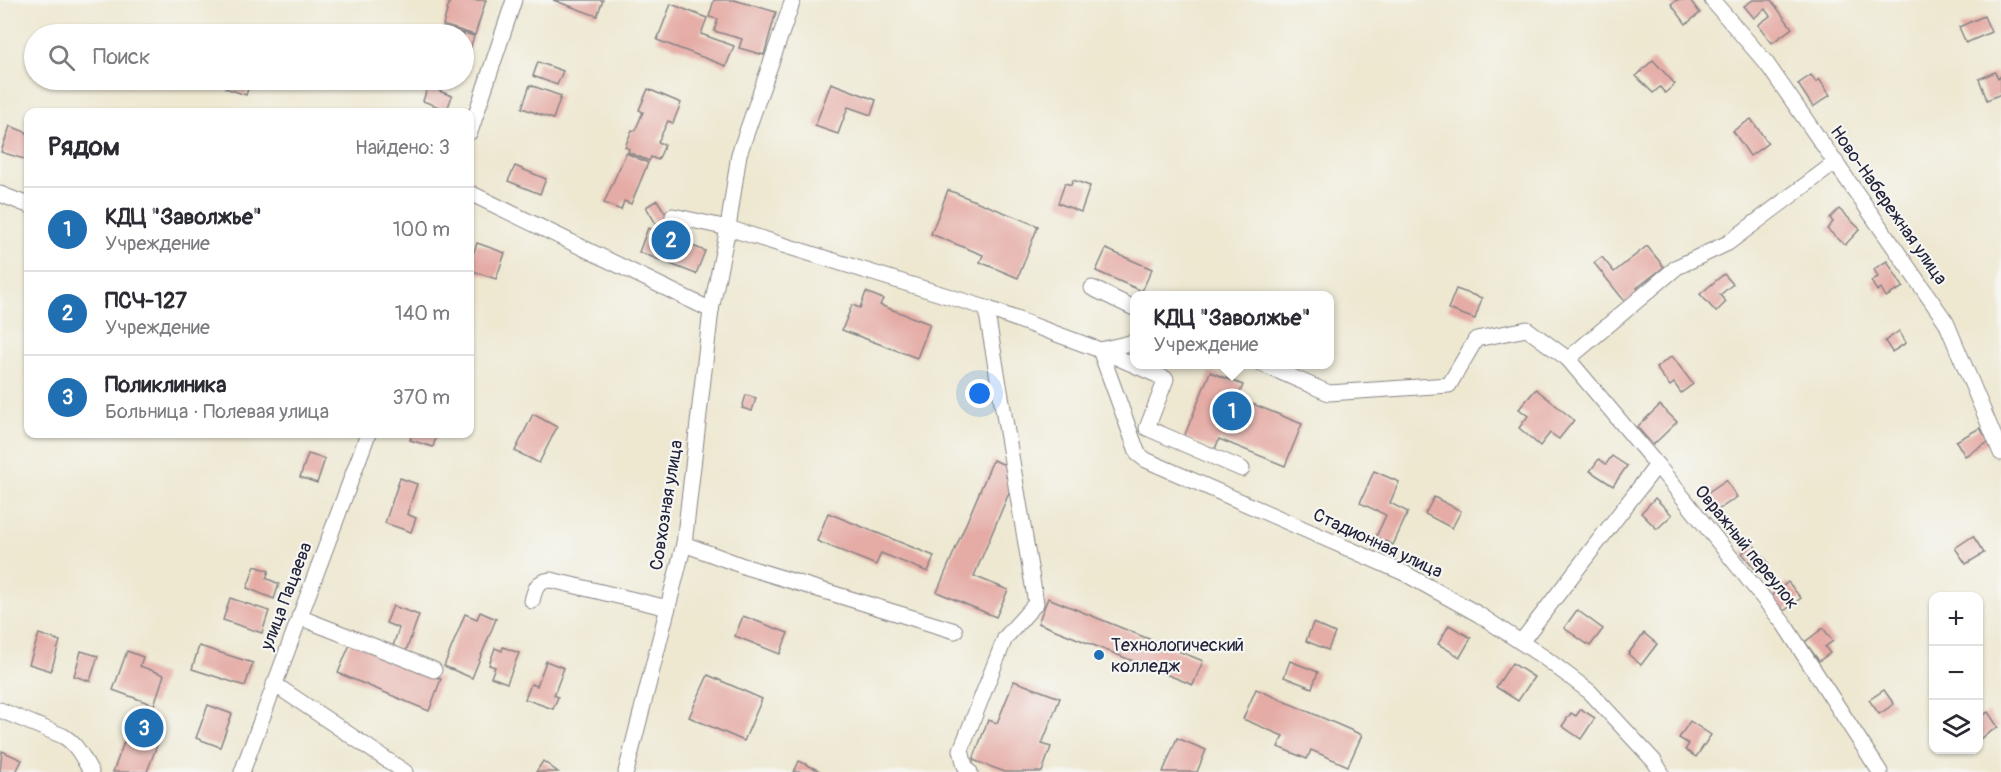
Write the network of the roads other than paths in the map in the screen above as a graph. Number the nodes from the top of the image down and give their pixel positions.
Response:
1 (514, 0) edge
2 (793, 0) edge
3 (1712, 0) edge
4 (474, 120) edge
5 (1836, 162) junction
6 (0, 195) edge
7 (474, 195) edge
8 (24, 204) edge
9 (674, 216) dead end
10 (728, 228) junction
11 (1092, 288) dead end
12 (1130, 306) edge
13 (986, 308) junction
14 (711, 310) junction
15 (1130, 343) edge
16 (1100, 351) junction
17 (1568, 358) junction
18 (1130, 364) edge
19 (1142, 369) edge
20 (1274, 369) edge
21 (366, 438) edge
22 (2001, 453) edge
23 (1657, 465) junction
24 (1242, 469) dead end
25 (684, 544) junction
26 (531, 601) dead end
27 (668, 608) junction
28 (299, 617) junction
29 (956, 631) dead end
30 (1521, 642) junction
31 (434, 670) dead end
32 (274, 684) junction
33 (0, 710) edge
34 (91, 772) edge
35 (242, 772) edge
36 (405, 772) edge
37 (626, 772) edge
38 (970, 772) edge
39 (1661, 772) edge
40 (1880, 772) edge

1 - 4 street
2 - 10 street, Совхозная улица
3 - 5 street, Ново-Набережная улица
5 - 17 street
5 - 22 street, Ново-Набережная улица
6 - 8 street
7 - 14 street
9 - 10 street
10 - 13 street
10 - 14 street, Совхозная улица
11 - 12 street
13 - 16 street
13 - 38 street
14 - 25 street, Совхозная улица
15 - 16 street
16 - 18 street
16 - 30 street, Стадионная улица
17 - 20 street, Овражный переулок
17 - 23 street, Овражный переулок
19 - 24 street
21 - 28 street, улица Пацаева
23 - 30 street
23 - 40 street, Овражный переулок
25 - 27 street, Совхозная улица
25 - 29 street
26 - 27 street
27 - 37 street, Совхозная улица
28 - 31 street
28 - 32 street, улица Пацаева
30 - 39 street, Стадионная улица
32 - 35 street, улица Пацаева
32 - 36 street
33 - 34 street

